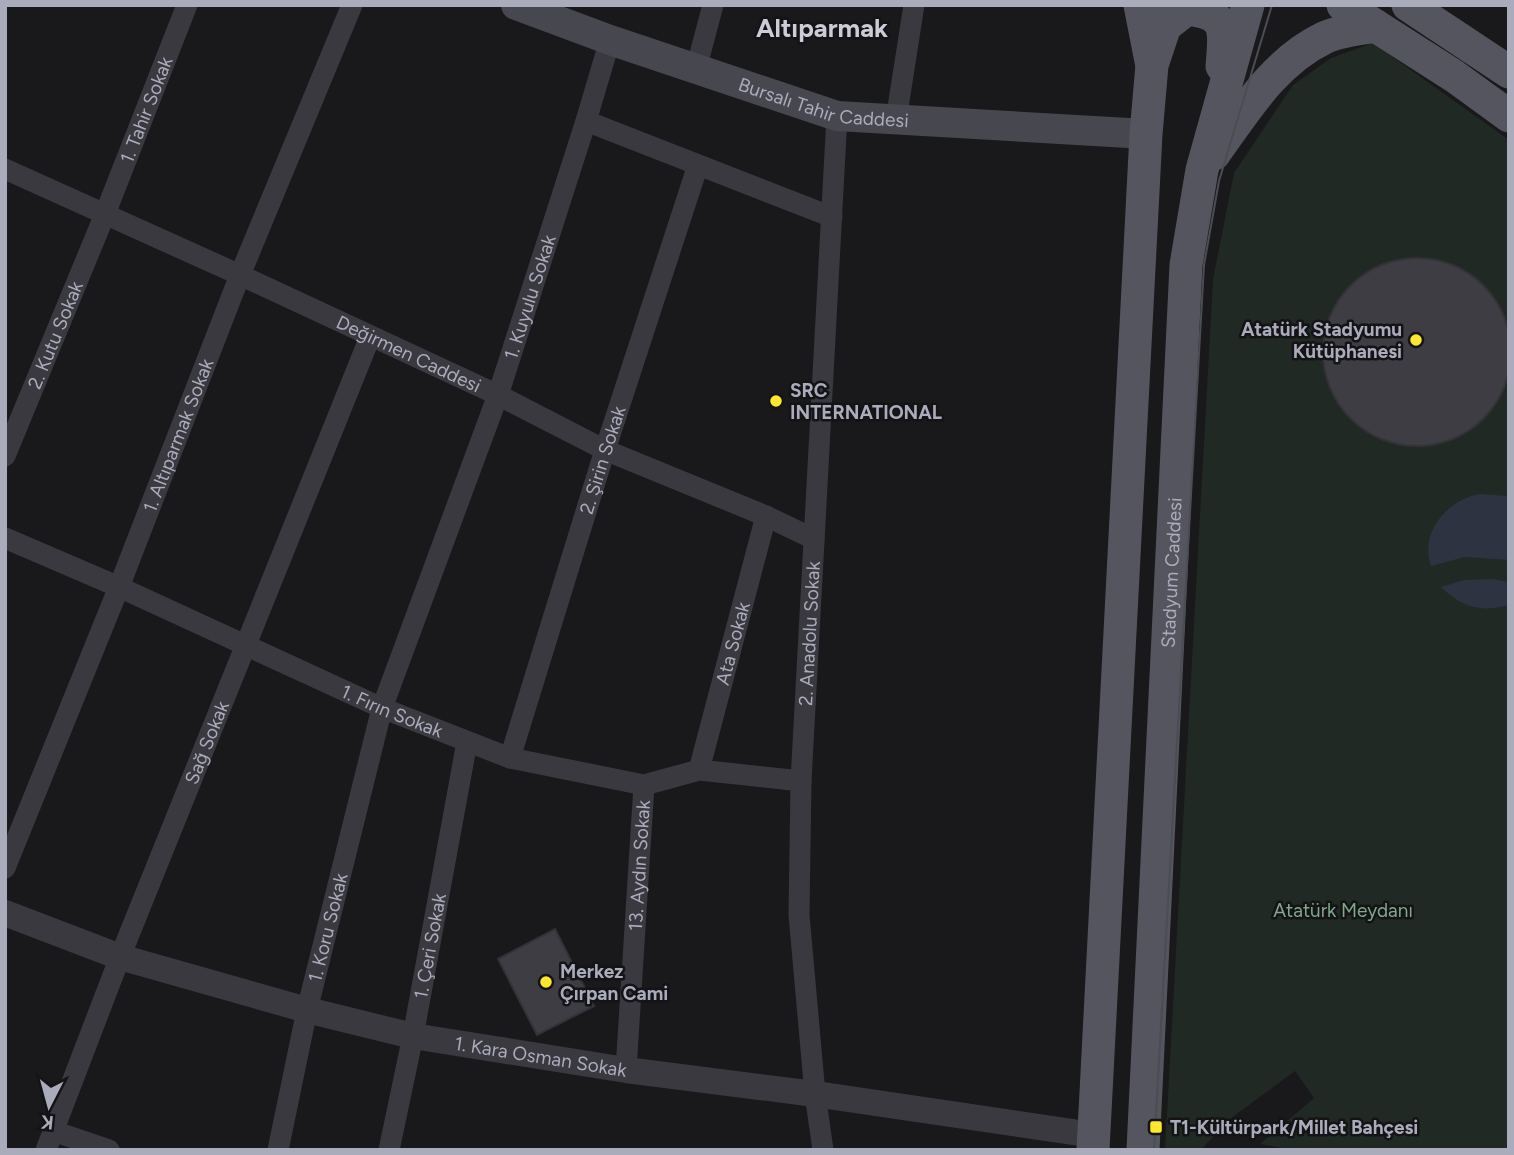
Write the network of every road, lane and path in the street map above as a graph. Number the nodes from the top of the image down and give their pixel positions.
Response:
1 (187, 5) edge
2 (352, 5) edge
3 (516, 5) edge
4 (713, 5) edge
5 (913, 5) edge
6 (1248, 5) edge
7 (1343, 5) edge
8 (1408, 5) edge
9 (1159, 12) edge
10 (1376, 26) junction
11 (610, 40) junction
12 (696, 69) junction
13 (1509, 72) edge
14 (1217, 114) junction
15 (837, 116) junction
16 (1509, 116) edge
17 (895, 120) junction
18 (586, 121) junction
19 (1146, 134) junction
20 (698, 165) junction
21 (5, 169) edge
22 (1202, 170) junction
23 (105, 214) junction
24 (832, 217) junction
25 (240, 275) junction
26 (370, 337) junction
27 (498, 396) junction
28 (605, 450) junction
29 (5, 456) edge
30 (766, 516) junction
31 (5, 538) edge
32 (814, 539) junction
33 (119, 587) junction
34 (245, 644) junction
35 (382, 708) junction
36 (467, 742) junction
37 (510, 758) junction
38 (699, 770) junction
39 (801, 781) junction
40 (644, 785) junction
41 (5, 868) edge
42 (5, 914) edge
43 (120, 957) junction
44 (307, 1010) junction
45 (413, 1036) junction
46 (626, 1070) junction
47 (815, 1094) junction
48 (49, 1141) edge
49 (1093, 1143) edge
50 (109, 1150) edge
51 (278, 1150) edge
52 (389, 1150) edge
53 (823, 1150) edge
54 (1143, 1150) edge

1 - 23 street, 1. Tahir Sokak
2 - 25 street, 1. Altıparmak Sokak
3 - 11 main road, Bursalı Tahir Caddesi
4 - 12 street
5 - 17 street
6 - 14 main road, Stadyum Caddesi
7 - 10 main road
8 - 13 main road
9 - 14 main road
9 - 19 main road
10 - 16 main road
10 - 22 main road
11 - 12 main road, Bursalı Tahir Caddesi
11 - 18 street, 1. Kuyulu Sokak
12 - 15 main road, Bursalı Tahir Caddesi
14 - 22 main road, Stadyum Caddesi
15 - 17 main road, Bursalı Tahir Caddesi
15 - 24 street, 2. Anadolu Sokak
17 - 19 main road, Bursalı Tahir Caddesi
18 - 20 street
18 - 27 street, 1. Kuyulu Sokak
19 - 49 main road
20 - 24 street
20 - 28 street, 2. Şirin Sokak
21 - 23 street, Değirmen Caddesi
22 - 54 main road, Stadyum Caddesi
23 - 25 street, Değirmen Caddesi
23 - 29 street, 2. Kutu Sokak
24 - 32 street, 2. Anadolu Sokak
25 - 26 street, Değirmen Caddesi
25 - 33 street, 1. Altıparmak Sokak
26 - 27 street, Değirmen Caddesi
26 - 34 street, Sağ Sokak
27 - 28 street, Değirmen Caddesi
27 - 35 street, 1. Kuyulu Sokak
28 - 30 street, Değirmen Caddesi
28 - 37 street, 2. Şirin Sokak
30 - 32 street, Değirmen Caddesi
30 - 38 street, Ata Sokak
31 - 33 street, 1. Fırın Sokak
32 - 39 street, 2. Anadolu Sokak
33 - 34 street, 1. Fırın Sokak
33 - 41 street, 1. Altıparmak Sokak
34 - 35 street, 1. Fırın Sokak
34 - 43 street, Sağ Sokak
35 - 36 street, 1. Fırın Sokak
35 - 44 street, 1. Koru Sokak
36 - 37 street, 1. Fırın Sokak
36 - 45 street, 1. Çeri Sokak
37 - 40 street, 1. Fırın Sokak
38 - 39 street, 1. Fırın Sokak
38 - 40 street, 1. Fırın Sokak
39 - 47 street, 2. Anadolu Sokak
40 - 46 street, 13. Aydın Sokak
42 - 43 street, 1. Kara Osman Sokak
43 - 44 street, 1. Kara Osman Sokak
43 - 48 street, Sağ Sokak
44 - 45 street, 1. Kara Osman Sokak
44 - 51 street, 1. Koru Sokak
45 - 46 street, 1. Kara Osman Sokak
45 - 52 street, 1. Çeri Sokak
46 - 47 street, 1. Kara Osman Sokak
47 - 49 street, 1. Kara Osman Sokak
47 - 53 street, 2. Anadolu Sokak
48 - 50 street

